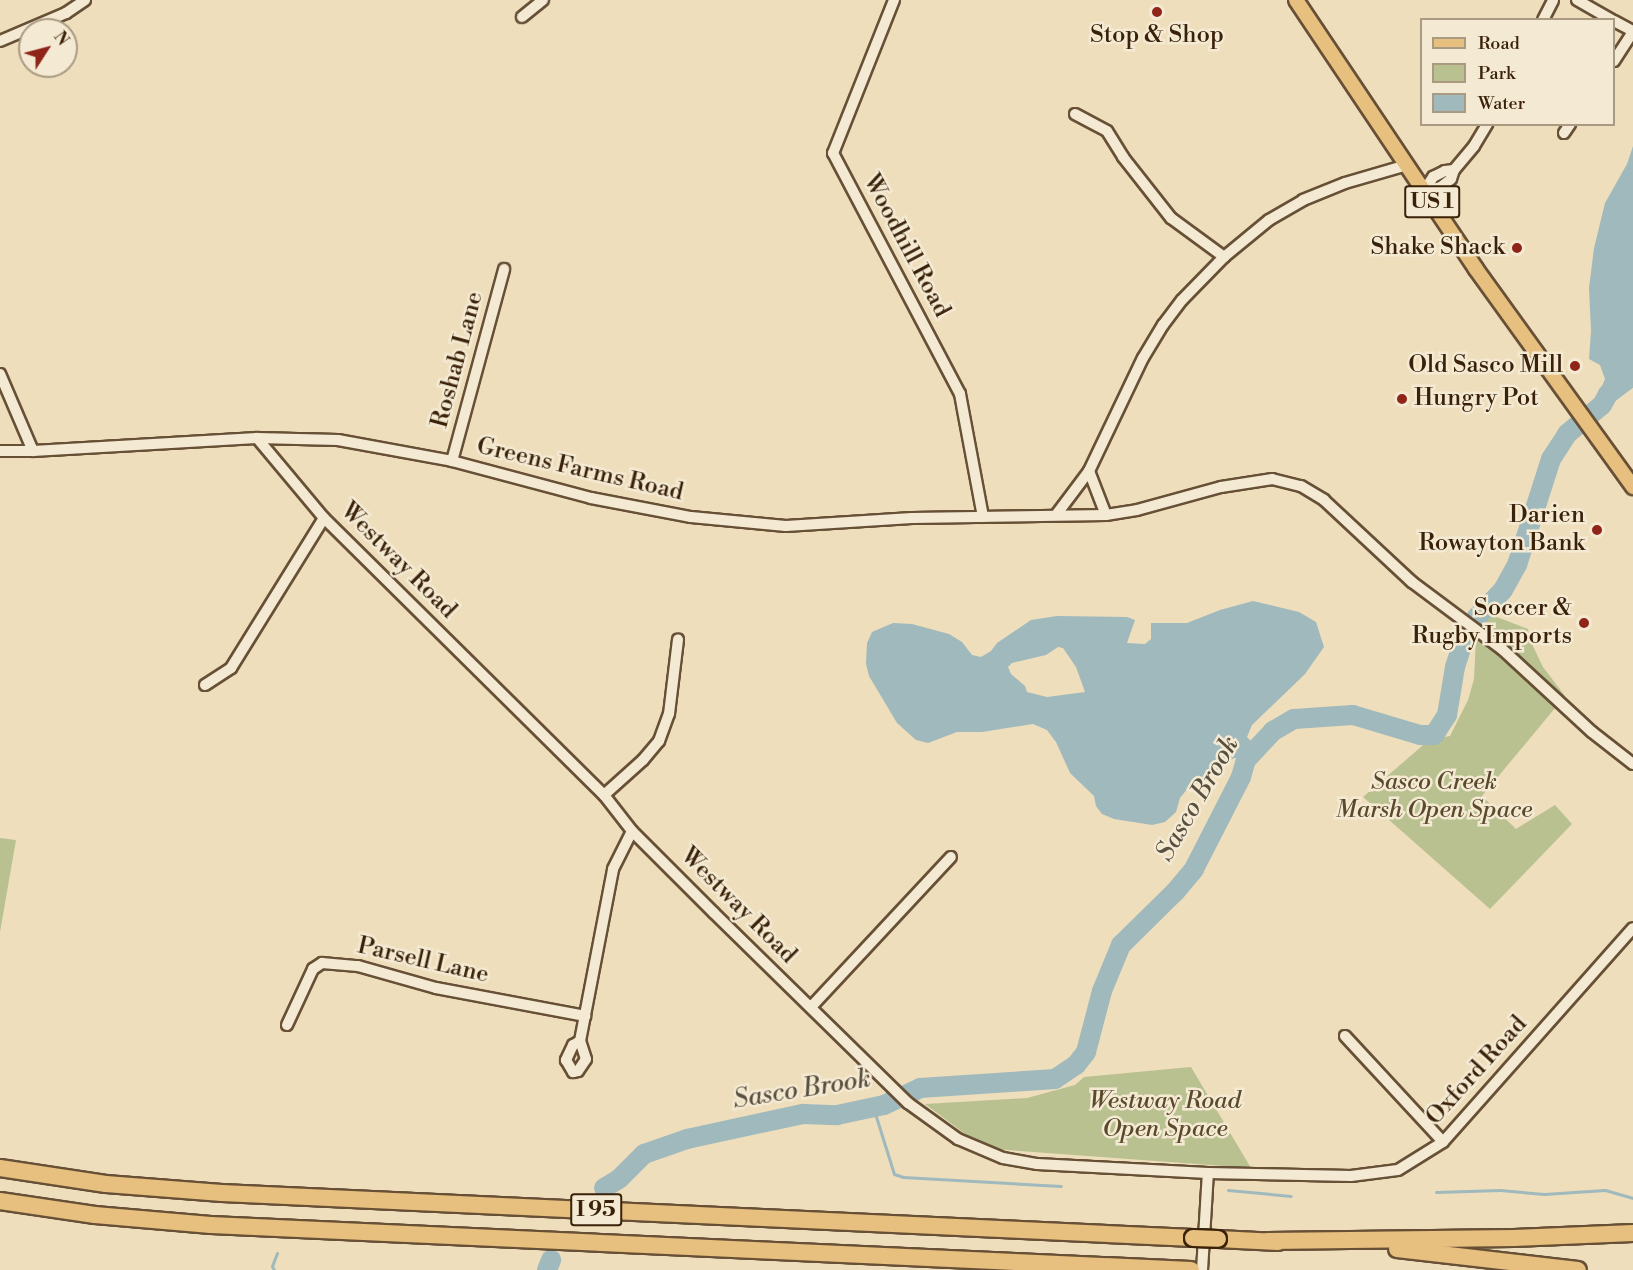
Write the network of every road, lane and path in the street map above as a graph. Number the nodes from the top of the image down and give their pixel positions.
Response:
1 (85, 0) edge
2 (543, 0) edge
3 (894, 0) edge
4 (1296, 0) edge
5 (1553, 0) edge
6 (1577, 0) edge
7 (522, 17) dead end
8 (1544, 18) edge
9 (1609, 18) edge
10 (1615, 21) edge
11 (1633, 32) edge
12 (0, 41) edge
13 (1615, 59) edge
14 (1075, 114) dead end
15 (1485, 126) edge
16 (1407, 165) junction
17 (1424, 191) junction
18 (1224, 257) junction
19 (504, 269) dead end
20 (0, 374) edge
21 (257, 438) junction
22 (0, 451) edge
23 (33, 452) junction
24 (452, 461) junction
25 (1089, 471) junction
26 (1633, 487) edge
27 (1056, 515) junction
28 (1106, 515) junction
29 (983, 517) junction
30 (324, 518) junction
31 (678, 640) dead end
32 (205, 685) dead end
33 (1633, 764) edge
34 (604, 795) junction
35 (632, 831) junction
36 (951, 857) dead end
37 (1633, 928) edge
38 (811, 1007) junction
39 (585, 1016) junction
40 (287, 1025) dead end
41 (1345, 1036) dead end
42 (580, 1041) dead end
43 (1443, 1142) junction
44 (0, 1168) edge
45 (1208, 1173) junction
46 (0, 1201) edge
47 (1633, 1233) edge
48 (1268, 1241) junction
49 (1191, 1270) edge
50 (1202, 1270) edge
51 (1578, 1270) edge

1 - 12 street
2 - 7 street
3 - 29 street, Woodhill Road
4 - 16 main road, US 1
5 - 8 street
6 - 9 street
10 - 11 street
11 - 13 street
14 - 18 street
15 - 17 street
16 - 17 main road, US 1
16 - 18 street
17 - 26 main road, US 1
18 - 25 street
19 - 24 street, Roshab Lane
20 - 23 street
21 - 23 street, Greens Farms Road
21 - 24 street, Greens Farms Road
21 - 30 street, Westway Road
22 - 23 street, Greens Farms Road
24 - 29 street, Greens Farms Road
25 - 27 street
25 - 28 street
27 - 28 street, Greens Farms Road
27 - 29 street, Greens Farms Road
28 - 33 street, Greens Farms Road
30 - 32 street
30 - 34 street, Westway Road
31 - 34 street
34 - 35 street, Westway Road
35 - 38 street, Westway Road
35 - 39 street
36 - 38 street
37 - 43 street, Oxford Road
38 - 45 street, Westway Road
39 - 40 street, Parsell Lane
39 - 42 street
41 - 43 street
43 - 45 street, Oxford Road
44 - 48 highway, I 95, bridge
45 - 50 street
46 - 49 highway, I 95
47 - 48 highway
48 - 51 highway, I 95

